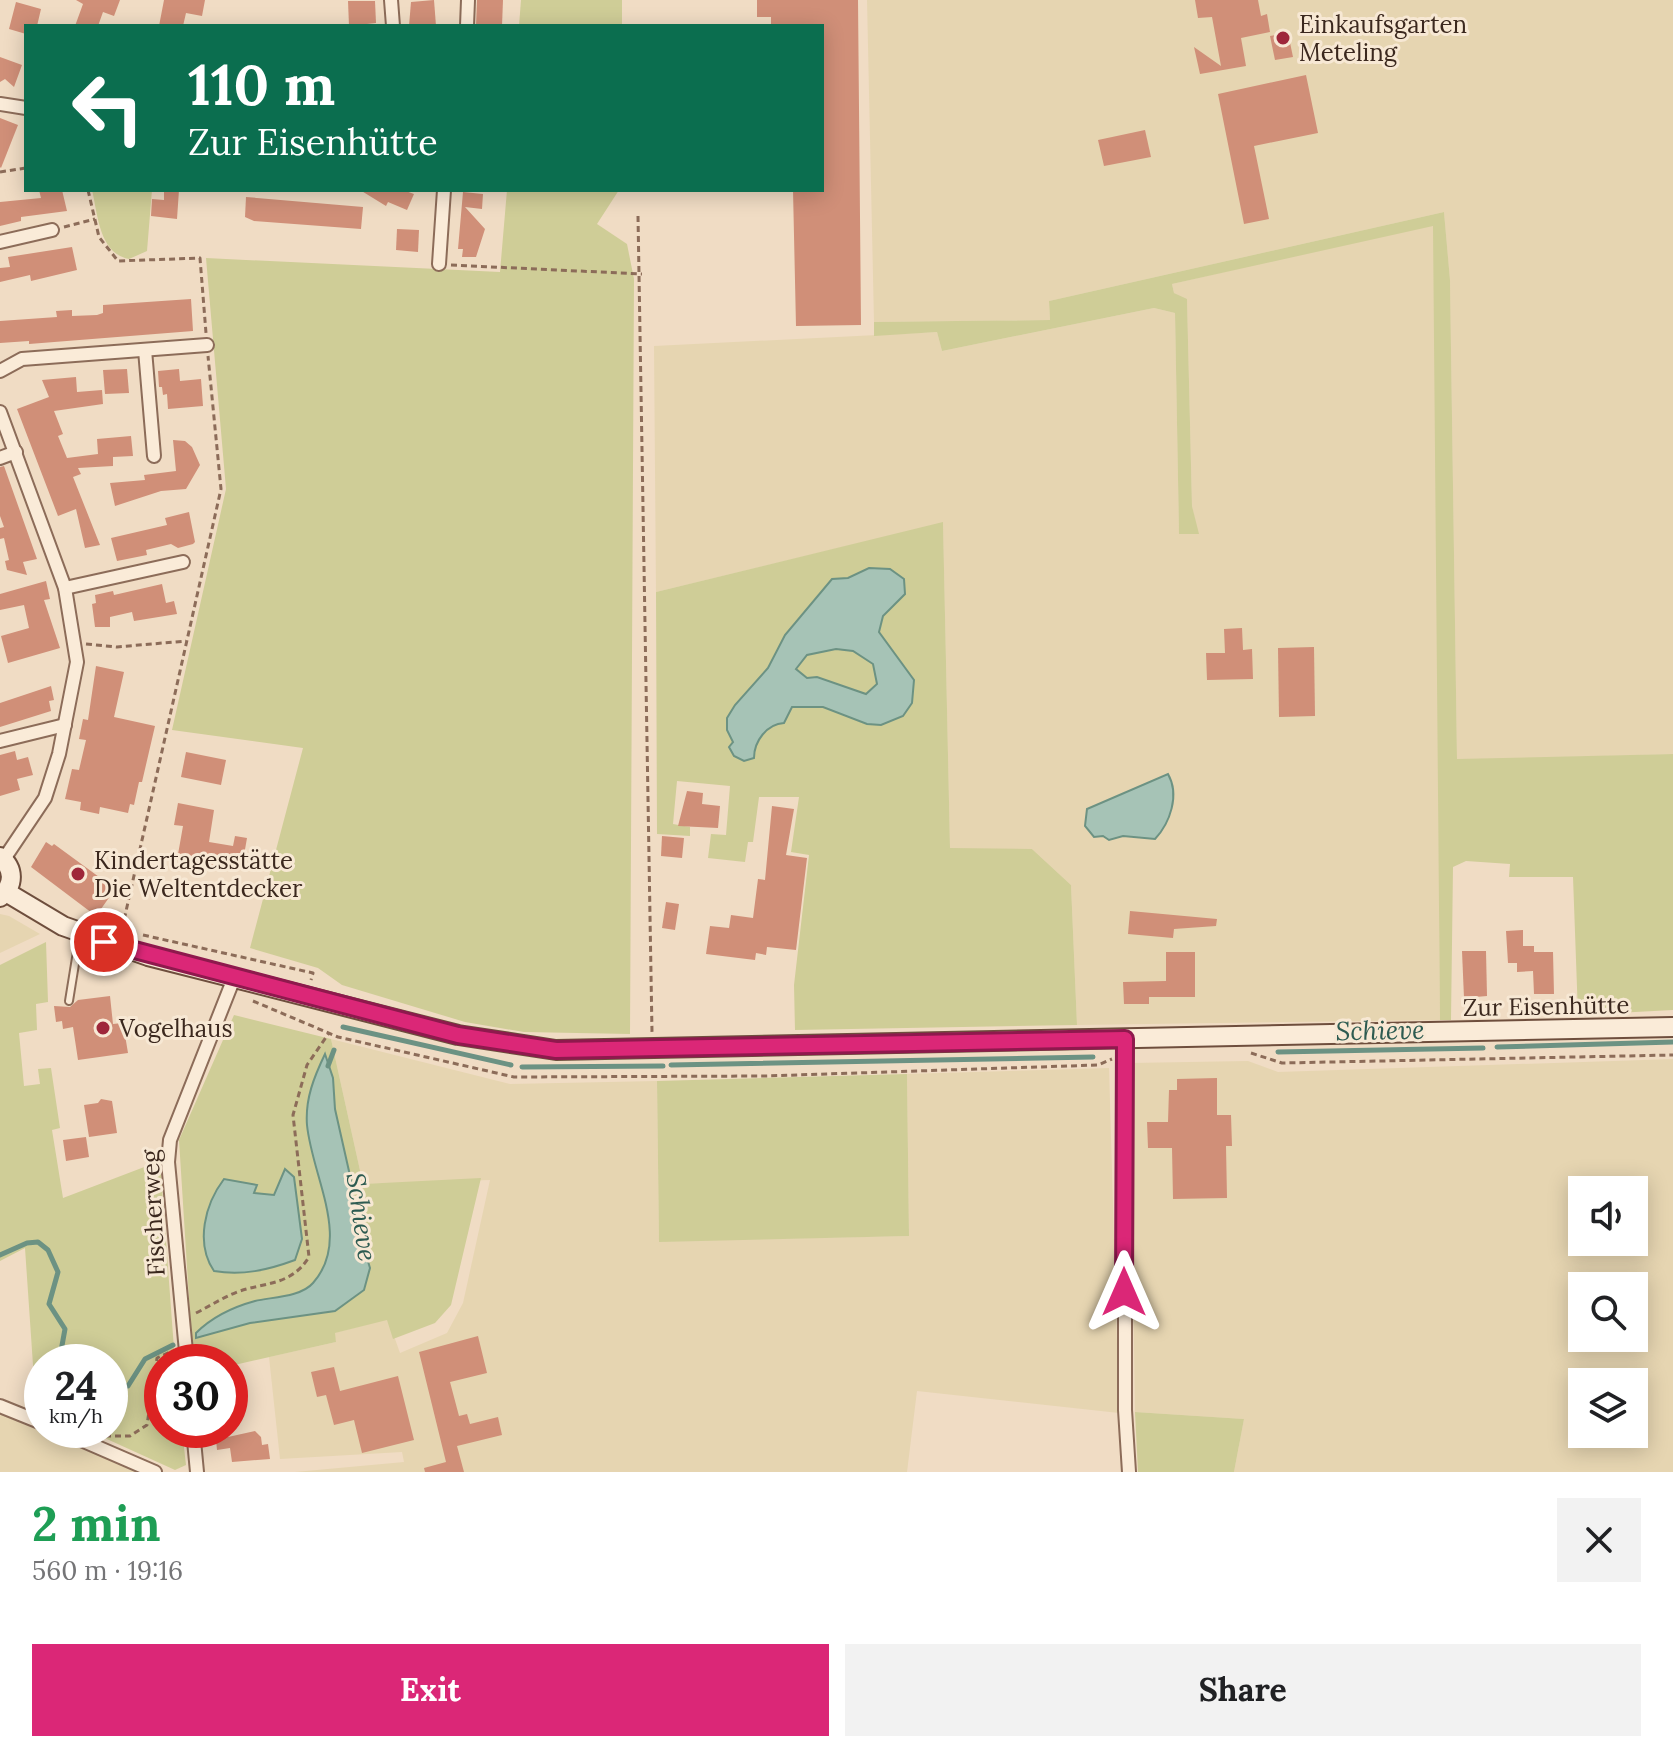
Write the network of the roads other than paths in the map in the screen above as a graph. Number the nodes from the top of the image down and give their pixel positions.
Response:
1 (391, 0) edge
2 (468, 0) edge
3 (393, 24) edge
4 (467, 24) edge
5 (0, 104) edge
6 (24, 108) edge
7 (444, 192) edge
8 (52, 230) road end
9 (0, 242) edge
10 (439, 264) road end
11 (207, 345) road end
12 (145, 350) junction
13 (0, 371) edge
14 (0, 412) edge
15 (16, 452) junction
16 (154, 456) dead end
17 (0, 458) edge
18 (183, 562) dead end
19 (65, 588) junction
20 (65, 725) junction
21 (0, 741) edge
22 (2, 858) edge
23 (3, 895) edge
24 (80, 933) junction
25 (234, 978) junction
26 (69, 1001) dead end
27 (1673, 1027) edge
28 (1125, 1039) junction
29 (185, 1344) edge
30 (0, 1406) edge
31 (24, 1416) edge
32 (100, 1448) edge
33 (195, 1448) edge
34 (155, 1472) edge
35 (197, 1472) edge
36 (1129, 1472) edge

1 - 3 street
2 - 4 street
5 - 6 street
7 - 10 street
8 - 9 street
11 - 12 street
12 - 13 street
12 - 16 street
14 - 15 street
15 - 17 street
15 - 19 street
18 - 19 street
19 - 20 street
20 - 21 street
20 - 22 street
22 - 23 street, Zur Eisenhütte
23 - 24 street, Zur Eisenhütte
24 - 25 street, Zur Eisenhütte
24 - 26 lane
25 - 28 street, Zur Eisenhütte
25 - 29 street, Fischerweg
27 - 28 street, Zur Eisenhütte
28 - 36 street
30 - 31 street
32 - 34 street
33 - 35 street

